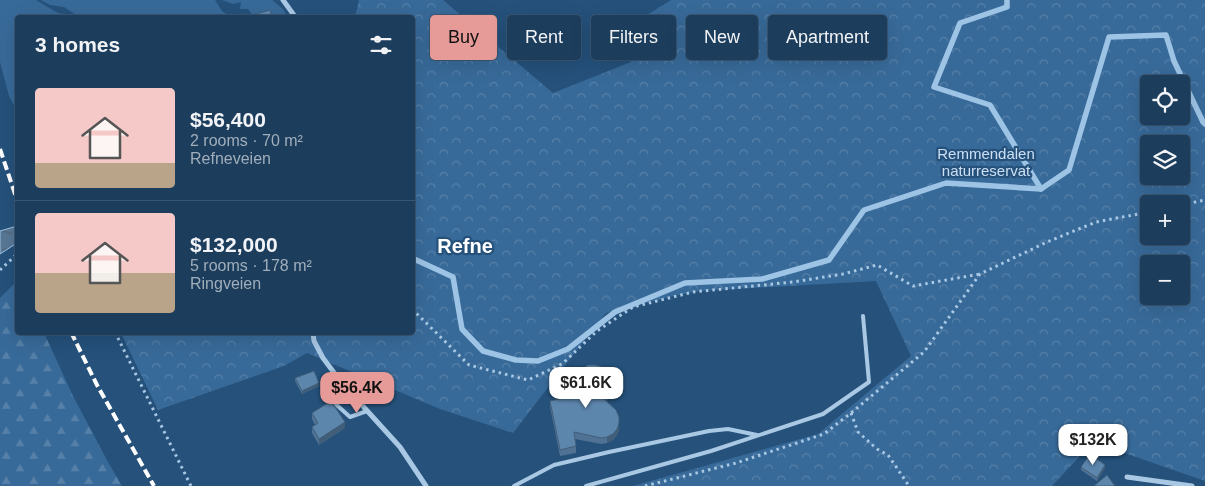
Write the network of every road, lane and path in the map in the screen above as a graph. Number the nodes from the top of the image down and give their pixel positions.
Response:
1 (282, 0) edge
2 (294, 15) edge
3 (1205, 200) edge
4 (1190, 203) edge
5 (1140, 214) edge
6 (15, 257) edge
7 (0, 270) edge
8 (980, 274) junction
9 (415, 312) edge
10 (863, 316) dead end
11 (116, 335) edge
12 (313, 335) edge
13 (324, 390) dead end
14 (367, 411) junction
15 (851, 413) junction
16 (759, 435) junction
17 (1127, 477) dead end
18 (191, 486) edge
19 (426, 486) edge
20 (514, 486) edge
21 (586, 486) edge
22 (645, 486) edge
23 (909, 486) edge
24 (1192, 486) edge

1 - 2 street
3 - 4 path
5 - 8 path
6 - 7 path
8 - 9 path
8 - 15 path
10 - 16 lane
11 - 18 path
12 - 14 street
13 - 14 lane
14 - 19 street
15 - 22 path
15 - 23 path
16 - 20 lane
16 - 21 lane
17 - 24 street

